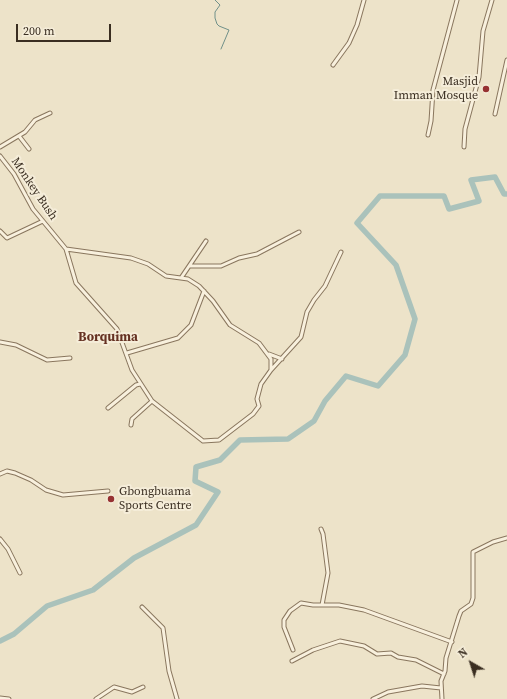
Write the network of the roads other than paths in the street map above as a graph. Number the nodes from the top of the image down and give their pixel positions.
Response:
1 (364, 0) edge
2 (457, 0) edge
3 (492, 0) edge
4 (507, 60) edge
5 (333, 66) dead end
6 (50, 113) dead end
7 (495, 114) dead end
8 (19, 136) junction
9 (428, 136) dead end
10 (0, 147) edge
11 (464, 147) dead end
12 (29, 149) dead end
13 (0, 156) edge
14 (42, 221) junction
15 (0, 230) edge
16 (299, 232) dead end
17 (206, 240) dead end
18 (66, 249) junction
19 (341, 252) dead end
20 (190, 266) junction
21 (181, 278) junction
22 (204, 291) junction
23 (0, 342) edge
24 (127, 353) junction
25 (269, 354) junction
26 (70, 358) dead end
27 (282, 359) junction
28 (271, 370) junction
29 (140, 384) junction
30 (152, 401) junction
31 (108, 408) dead end
32 (131, 425) dead end
33 (0, 474) edge
34 (108, 492) dead end
35 (321, 529) dead end
36 (507, 538) edge
37 (0, 539) edge
38 (20, 573) dead end
39 (322, 605) junction
40 (142, 607) dead end
41 (452, 642) junction
42 (293, 650) dead end
43 (292, 661) dead end
44 (444, 674) junction
45 (143, 687) dead end
46 (441, 688) junction
47 (0, 698) edge
48 (9, 699) edge
49 (96, 699) edge
50 (177, 699) edge
51 (373, 699) edge
52 (442, 699) edge

1 - 5 street
2 - 9 street
3 - 11 street
4 - 7 street
6 - 8 street
8 - 10 street
8 - 12 street
13 - 14 street, Monkey Bush
14 - 15 street
14 - 18 street, Monkey Bush
16 - 20 street
17 - 20 street
18 - 21 street
18 - 24 street, Monkey Bush
19 - 27 street
20 - 21 street
21 - 22 street
22 - 24 street
22 - 25 street
23 - 26 street
24 - 29 street, Monkey Bush
25 - 27 street
25 - 28 street
27 - 28 street
28 - 30 street, Monkey Bush
29 - 30 street, Monkey Bush
29 - 31 street
30 - 32 street
33 - 34 street
35 - 39 street
36 - 41 street
37 - 38 street
39 - 41 street
39 - 42 street
40 - 50 street
41 - 44 street
43 - 44 street
44 - 46 street
45 - 49 street
46 - 51 street
46 - 52 street
47 - 48 street

